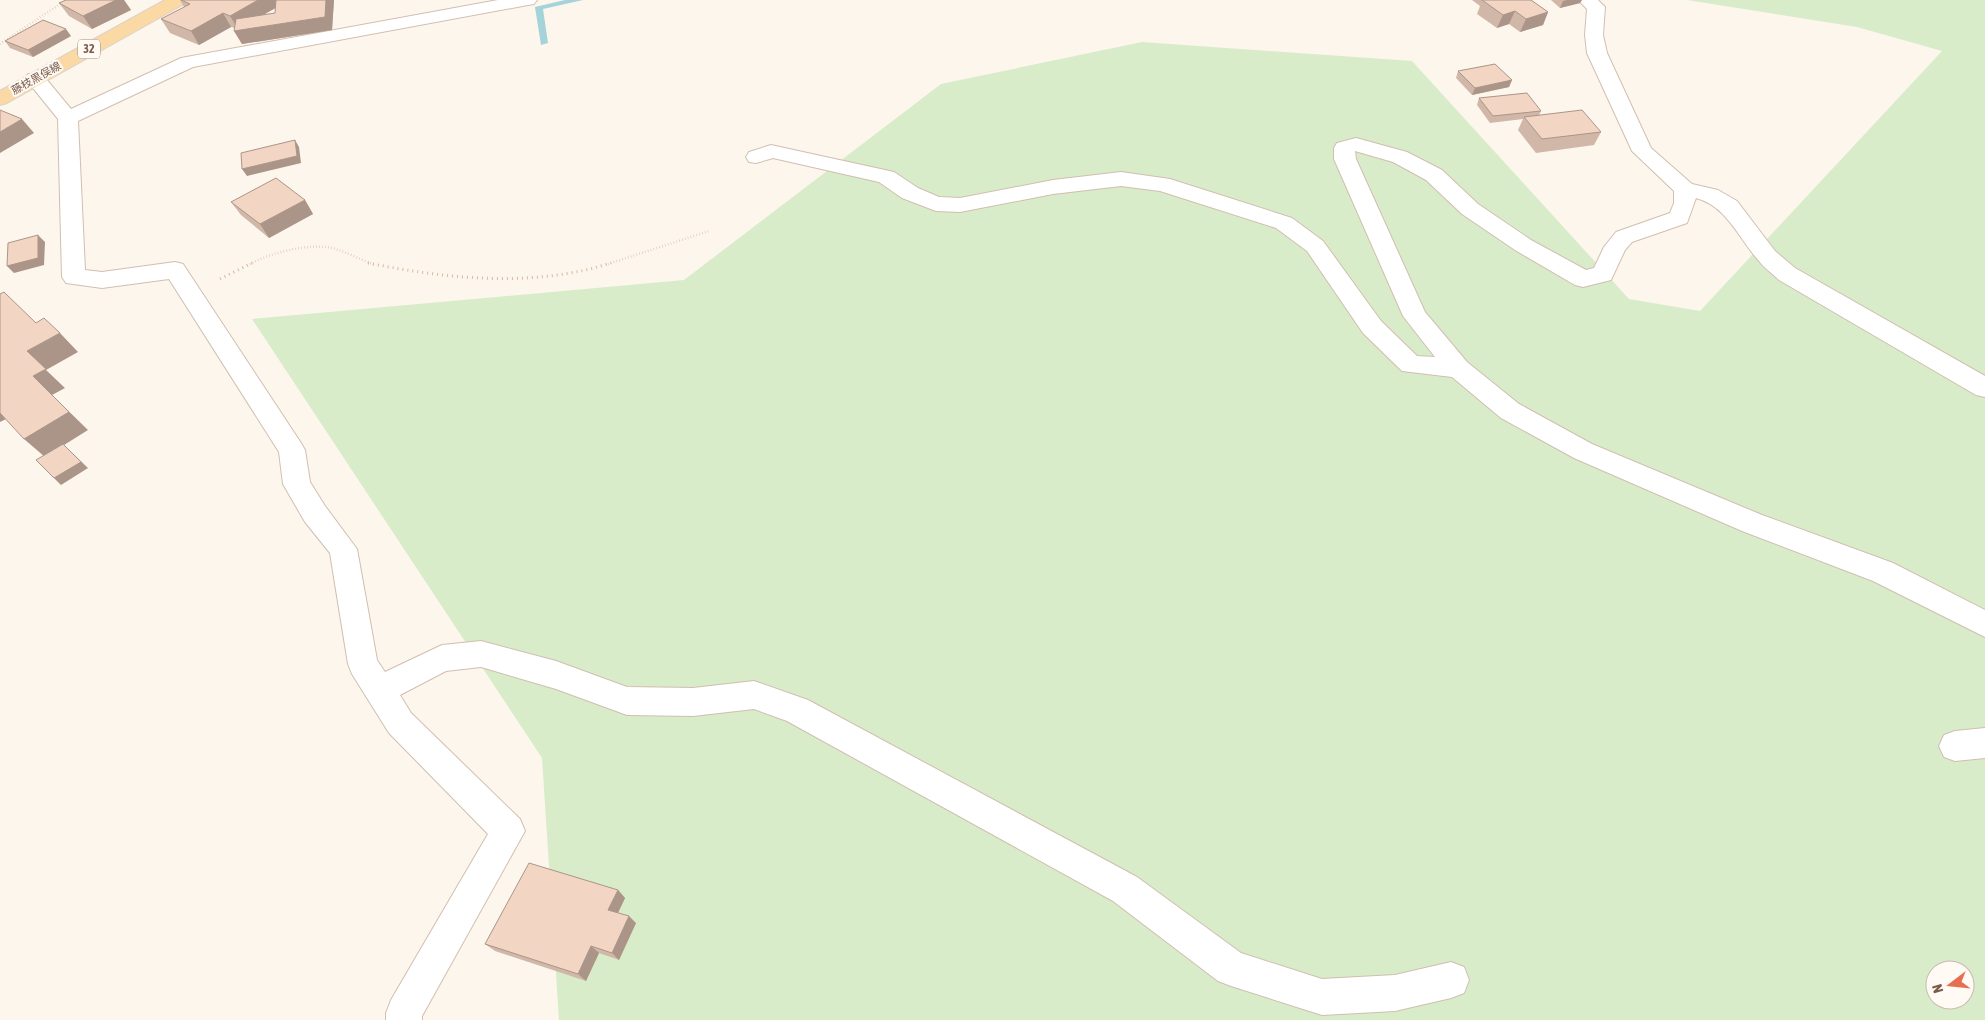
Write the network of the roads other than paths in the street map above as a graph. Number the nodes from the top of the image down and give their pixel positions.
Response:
1 (178, 0) edge
2 (528, 0) edge
3 (1588, 0) edge
4 (35, 78) junction
5 (0, 99) edge
6 (68, 118) junction
7 (756, 157) dead end
8 (1685, 189) junction
9 (1458, 368) junction
10 (1985, 388) edge
11 (1985, 624) edge
12 (380, 690) junction
13 (1451, 980) dead end
14 (404, 1020) edge

1 - 4 main road, 藤枝黒俣線 / 32
2 - 6 street
3 - 8 street
4 - 5 main road, 藤枝黒俣線 / 32
4 - 6 street
6 - 12 street
7 - 9 street
8 - 9 street
8 - 10 street
9 - 11 street
12 - 13 street
12 - 14 street

